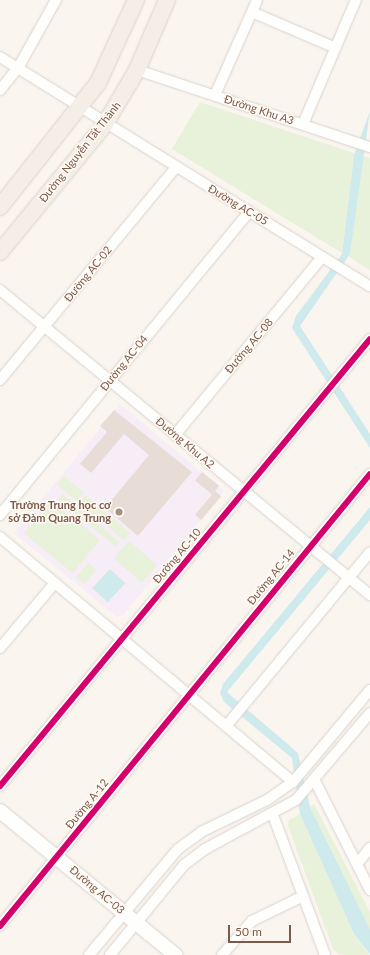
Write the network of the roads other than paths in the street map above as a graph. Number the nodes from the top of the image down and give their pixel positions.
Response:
1 (56, 0) edge
2 (136, 0) edge
3 (167, 0) edge
4 (257, 0) edge
5 (356, 0) edge
6 (252, 12) junction
7 (336, 48) junction
8 (0, 57) edge
9 (18, 68) junction
10 (137, 70) junction
11 (0, 90) edge
12 (215, 95) junction
13 (81, 109) junction
14 (105, 124) junction
15 (303, 124) junction
16 (369, 146) edge
17 (176, 167) junction
18 (0, 207) edge
19 (249, 212) junction
20 (0, 252) edge
21 (326, 259) junction
22 (370, 286) edge
23 (0, 290) edge
24 (44, 326) junction
25 (370, 339) edge
26 (0, 380) edge
27 (110, 381) junction
28 (175, 435) junction
29 (370, 474) edge
30 (244, 491) junction
31 (0, 515) edge
32 (0, 537) edge
33 (309, 545) junction
34 (370, 552) edge
35 (348, 578) junction
36 (55, 583) junction
37 (370, 596) edge
38 (123, 638) junction
39 (0, 648) edge
40 (370, 690) edge
41 (189, 694) junction
42 (370, 714) edge
43 (227, 725) junction
44 (293, 782) junction
45 (312, 785) junction
46 (0, 786) edge
47 (0, 810) edge
48 (273, 815) junction
49 (370, 848) edge
50 (56, 857) junction
51 (357, 864) junction
52 (370, 890) edge
53 (303, 896) junction
54 (124, 913) junction
55 (137, 923) junction
56 (0, 926) edge
57 (90, 955) edge
58 (110, 955) edge
59 (175, 955) edge
60 (222, 955) edge
61 (325, 955) edge

1 - 9 street
2 - 13 main road
3 - 10 main road, Đường Nguyễn Tất Thành
4 - 6 street, Đường Khu A3
5 - 7 street, Đường Khu A3
6 - 7 street
6 - 12 street, Đường Khu A3
7 - 15 street, Đường Khu A3
8 - 9 street, Đường AC-05
9 - 11 street
9 - 13 street, Đường AC-05
10 - 12 street, Đường Khu A3
10 - 14 main road, Đường Nguyễn Tất Thành
12 - 15 street, Đường Khu A3
13 - 14 street, Đường AC-05
13 - 18 main road
14 - 17 street, Đường AC-05
14 - 20 main road, Đường Nguyễn Tất Thành
15 - 16 street, Đường Khu A3
17 - 19 street, Đường AC-05
17 - 24 street, Đường AC-02
19 - 21 street, Đường AC-05
19 - 27 street, Đường AC-04
21 - 22 street, Đường AC-05
21 - 28 street, Đường AC-08
23 - 24 street, Đường Khu A2
24 - 26 street, Đường AC-02
24 - 27 street, Đường Khu A2
25 - 30 street, Đường AC-10
27 - 28 street, Đường Khu A2
27 - 31 street, Đường AC-04
28 - 30 street, Đường Khu A2
29 - 33 street, Đường AC-14
30 - 33 street, Đường Khu A2
30 - 38 street, Đường AC-10
32 - 36 street
33 - 35 street, Đường Khu A2
33 - 41 street, Đường AC-14
34 - 35 street
35 - 37 street, Đường Khu A2
35 - 43 street
36 - 38 street
36 - 39 street
38 - 41 street
38 - 46 street, Đường AC-10
40 - 44 street
41 - 43 street
41 - 50 street, Đường A-12
42 - 45 street
43 - 44 street
44 - 54 street
45 - 48 street
45 - 51 street
47 - 50 street, Đường AC-03
48 - 53 street
48 - 55 street
49 - 51 street
50 - 54 street, Đường AC-03
50 - 56 street, Đường A-12
51 - 52 street
53 - 60 street
53 - 61 street
54 - 55 street, Đường AC-03
54 - 57 street
55 - 58 street
55 - 59 street, Đường AC-03

